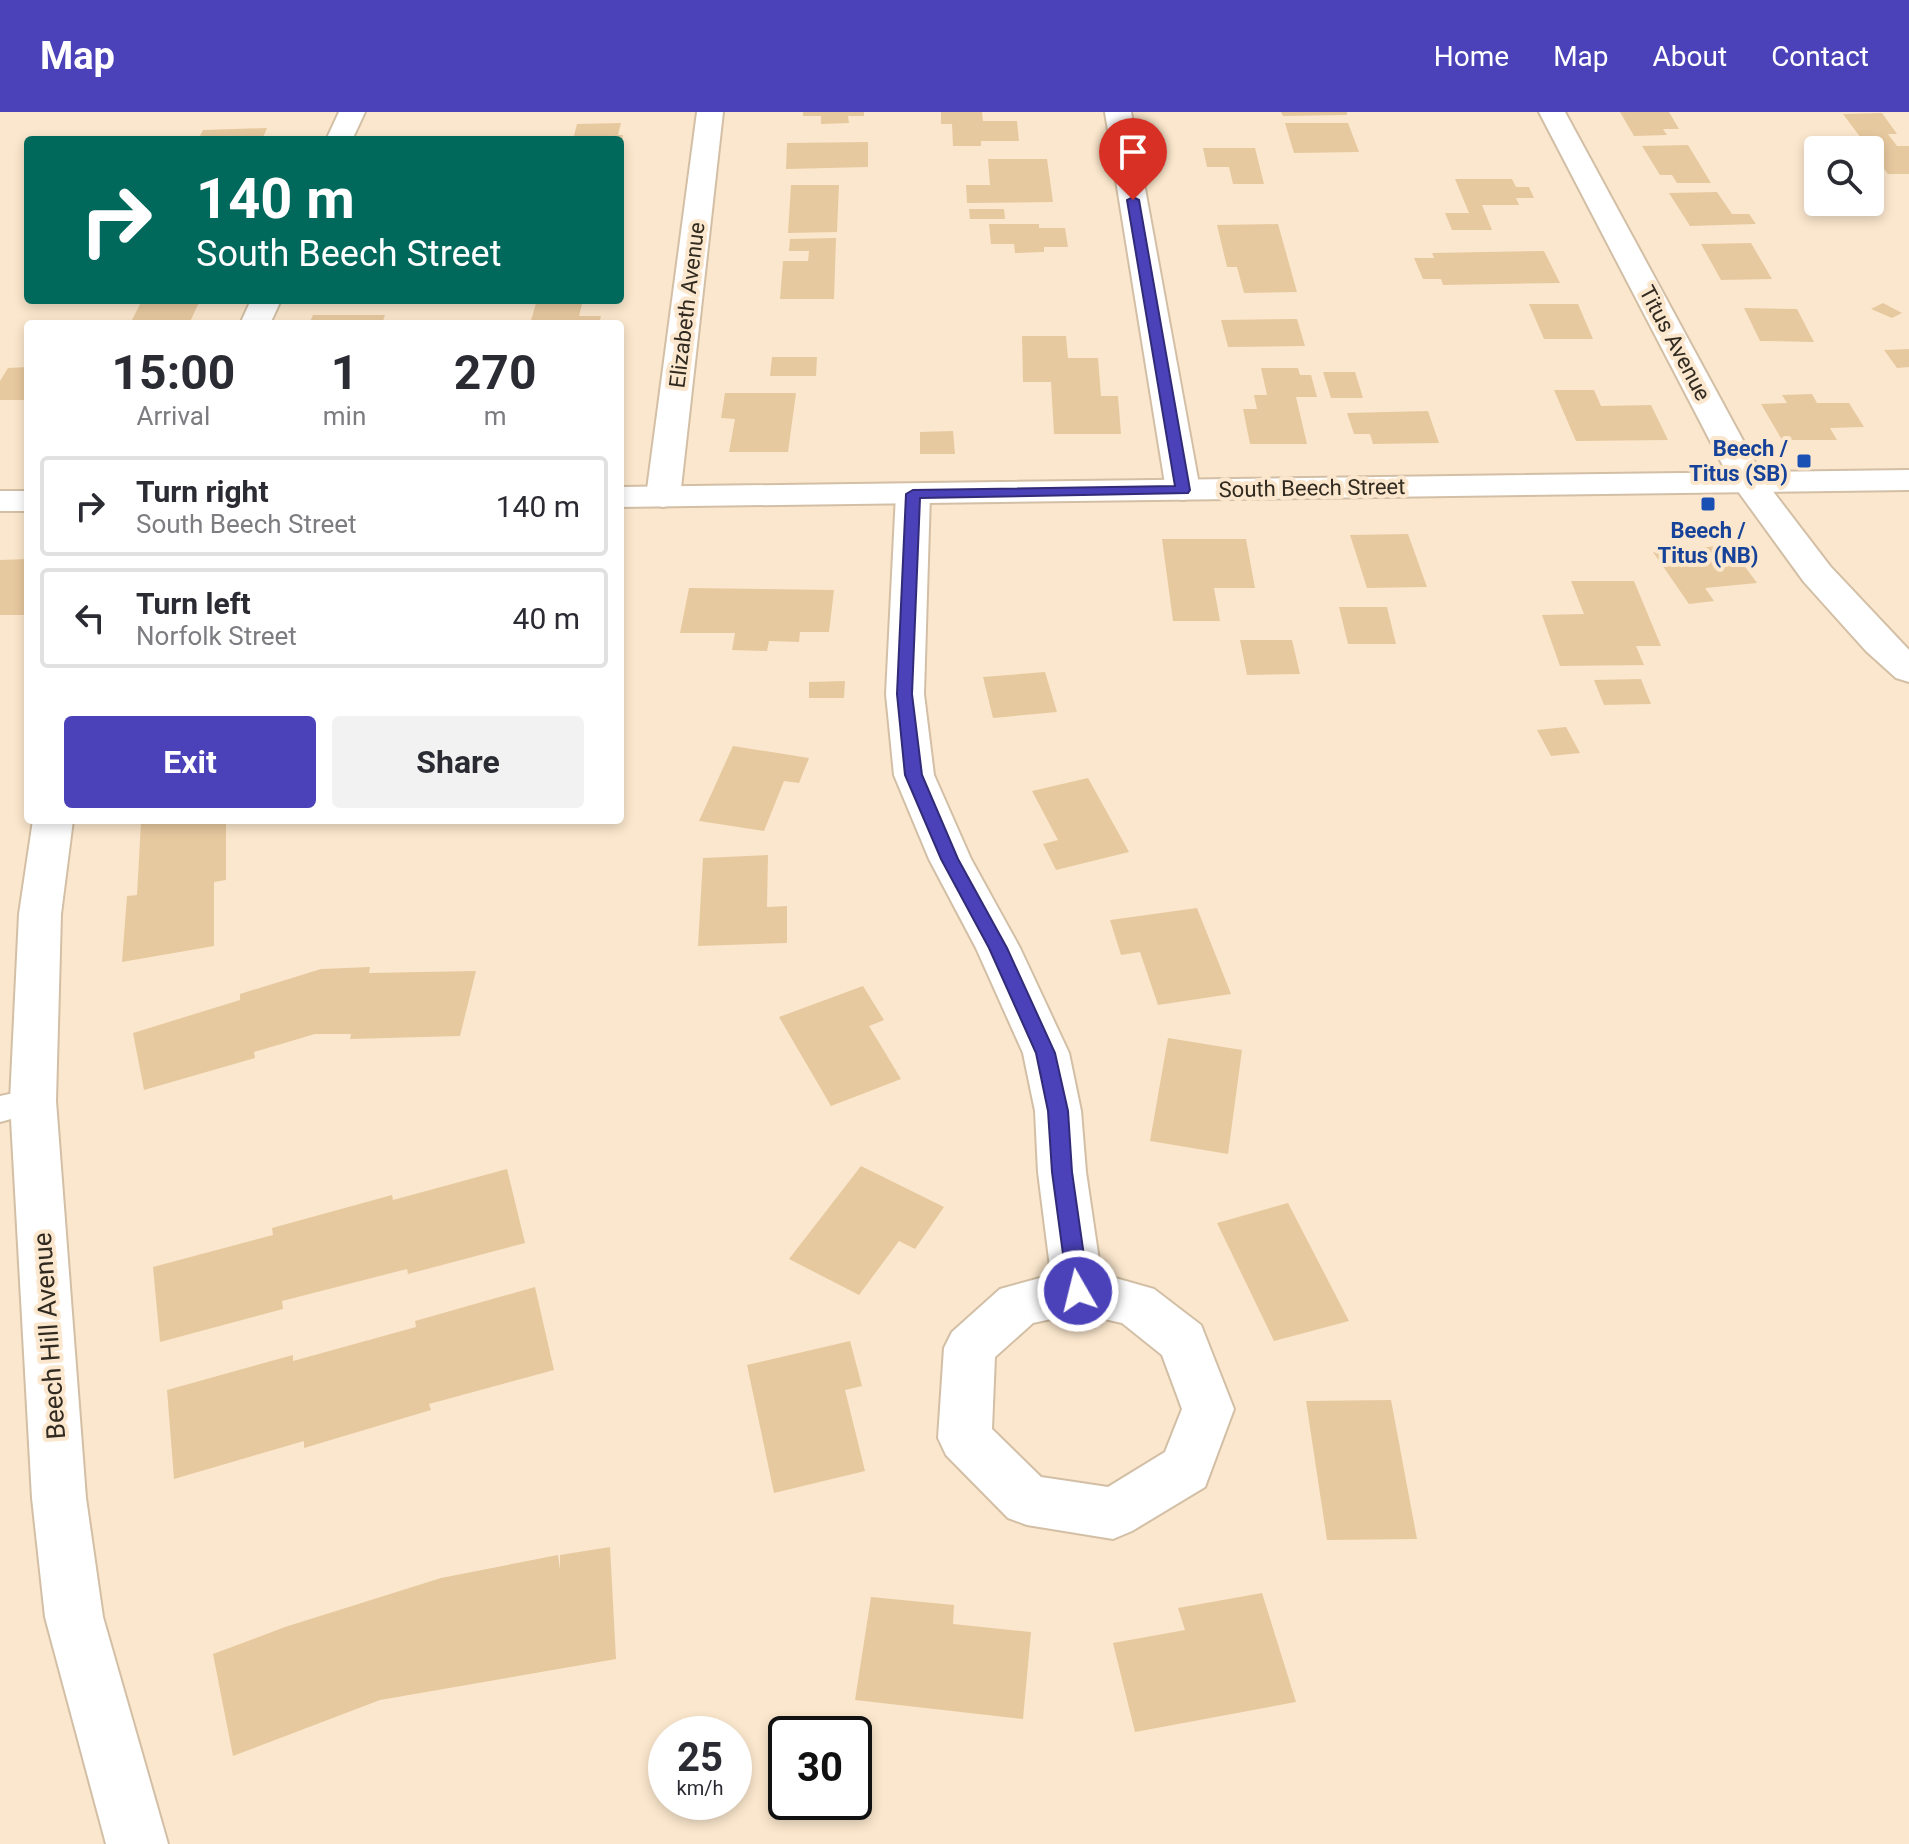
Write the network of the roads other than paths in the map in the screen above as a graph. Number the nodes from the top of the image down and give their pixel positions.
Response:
1 (352, 112) edge
2 (710, 112) edge
3 (1118, 112) edge
4 (1552, 112) edge
5 (341, 136) edge
6 (1909, 480) edge
7 (1749, 483) junction
8 (1183, 490) junction
9 (913, 494) junction
10 (624, 497) edge
11 (663, 497) junction
12 (0, 501) edge
13 (24, 501) edge
14 (1909, 670) edge
15 (52, 824) edge
16 (16, 1105) edge
17 (1078, 1291) junction
18 (137, 1844) edge

1 - 5 street
2 - 11 street, Elizabeth Avenue
3 - 8 street
4 - 7 street, Titus Avenue
6 - 7 street, South Beech Street
7 - 8 street, South Beech Street
7 - 14 street, Titus Avenue
8 - 9 street, South Beech Street
9 - 11 street, South Beech Street
9 - 17 street
10 - 11 street, South Beech Street
12 - 13 street
15 - 16 street, Beech Hill Avenue
16 - 18 street, Beech Hill Avenue
17 - 17 street

